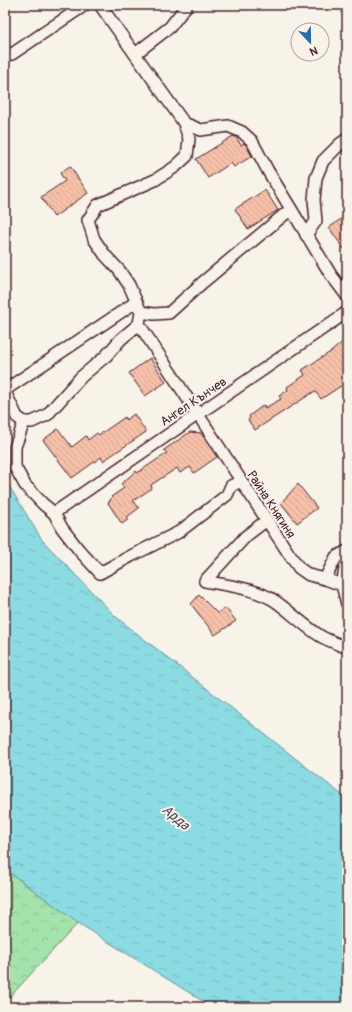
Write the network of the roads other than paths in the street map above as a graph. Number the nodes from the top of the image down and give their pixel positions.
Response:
1 (85, 5) edge
2 (100, 5) edge
3 (187, 5) edge
4 (135, 54) junction
5 (5, 55) edge
6 (184, 123) junction
7 (347, 139) edge
8 (291, 210) junction
9 (306, 235) junction
10 (347, 296) edge
11 (136, 302) junction
12 (141, 312) junction
13 (347, 312) edge
14 (139, 324) junction
15 (5, 391) edge
16 (198, 414) junction
17 (24, 422) junction
18 (240, 481) junction
19 (54, 513) junction
20 (267, 520) junction
21 (347, 551) edge
22 (347, 558) edge
23 (325, 578) junction
24 (345, 588) edge
25 (347, 604) edge
26 (347, 648) edge

1 - 5 street
2 - 4 street
3 - 4 street
4 - 6 street
6 - 8 street
6 - 11 street
7 - 9 street
8 - 9 street
8 - 12 street
9 - 10 street
11 - 12 street
11 - 15 street
12 - 14 street
13 - 16 street, Ангел Кънчев
14 - 16 street, Райна Княгиня
14 - 17 street
15 - 17 street
16 - 18 street, Райна Княгиня
16 - 19 street, Ангел Кънчев
17 - 19 street
18 - 19 street
18 - 20 street, Райна Княгиня
20 - 23 street, Райна Княгиня
20 - 26 street
21 - 23 street
22 - 24 street
23 - 24 street, Райна Княгиня
24 - 25 street

